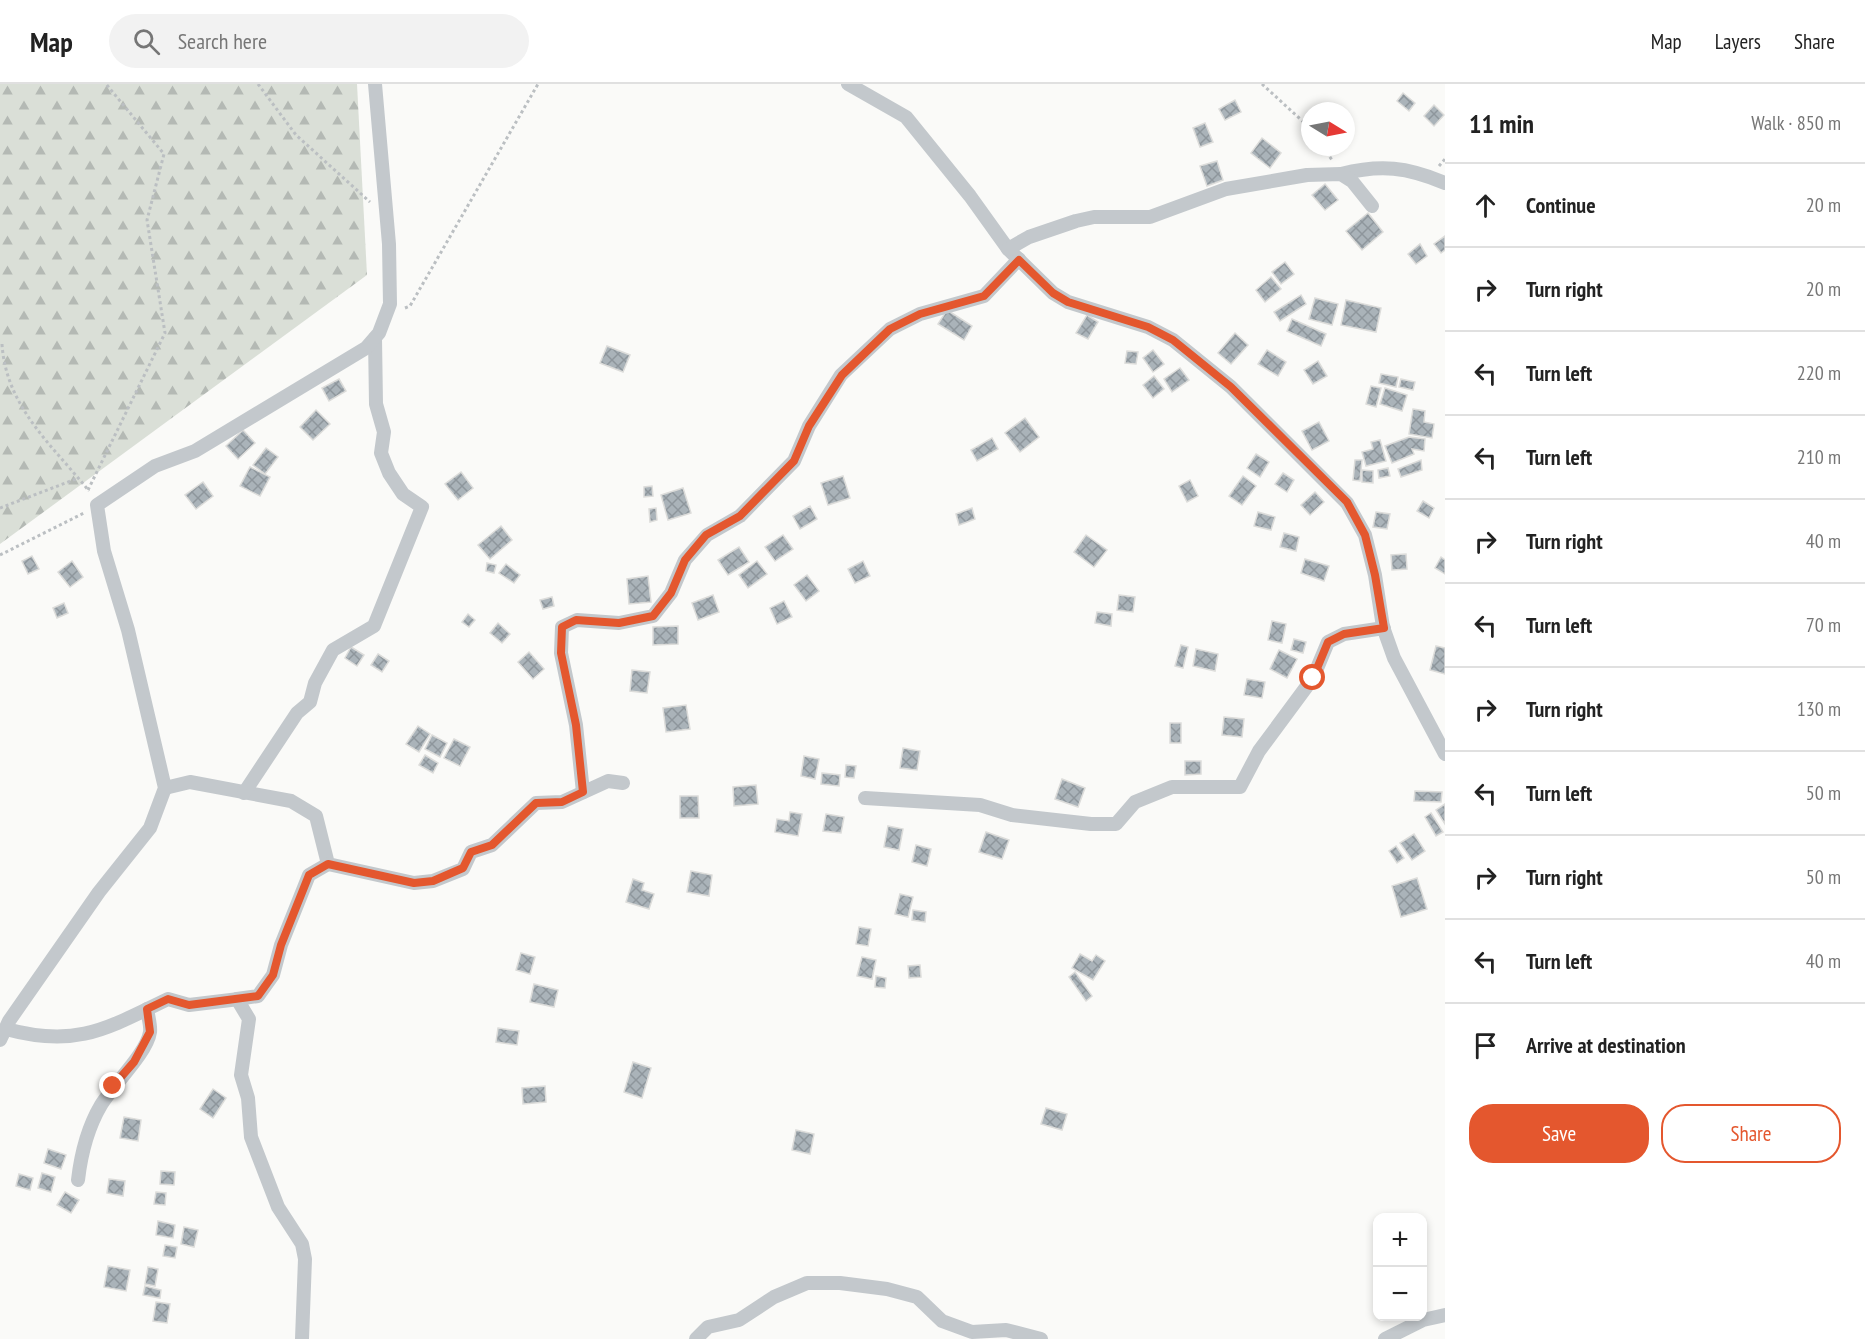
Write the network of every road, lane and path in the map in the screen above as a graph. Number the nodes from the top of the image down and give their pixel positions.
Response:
1 (106, 84) edge
2 (258, 84) edge
3 (375, 84) edge
4 (538, 84) edge
5 (848, 84) edge
6 (1262, 84) edge
7 (1301, 120) edge
8 (1341, 174) junction
9 (1445, 183) edge
10 (1372, 206) dead end
11 (386, 207) junction
12 (1008, 249) junction
13 (1019, 260) junction
14 (383, 322) junction
15 (375, 338) junction
16 (2, 344) dead end
17 (77, 478) junction
18 (88, 490) junction
19 (97, 505) junction
20 (0, 508) edge
21 (0, 555) edge
22 (1384, 628) junction
23 (1445, 754) edge
24 (623, 783) dead end
25 (165, 788) junction
26 (583, 792) junction
27 (244, 793) junction
28 (865, 798) dead end
29 (328, 864) junction
30 (239, 999) junction
31 (147, 1009) junction
32 (3, 1035) edge
33 (78, 1180) dead end
34 (1445, 1315) edge
35 (302, 1339) edge
36 (696, 1339) edge
37 (1041, 1339) edge
38 (1385, 1339) edge

1 - 18 path
2 - 11 path
3 - 11 street
4 - 14 path
5 - 12 street
6 - 7 path
8 - 9 street
8 - 10 street
8 - 12 street
11 - 14 street
12 - 13 street
13 - 22 street
13 - 26 street
14 - 15 street
15 - 19 street
15 - 27 street
16 - 17 path
17 - 18 path
17 - 20 path
18 - 19 path
19 - 21 path
19 - 25 street
22 - 23 street
22 - 28 street
24 - 26 street
25 - 27 street
25 - 32 street
26 - 29 street
27 - 29 street
29 - 30 street
30 - 31 street
30 - 35 street
31 - 32 street
31 - 33 street
34 - 38 street
36 - 37 street

